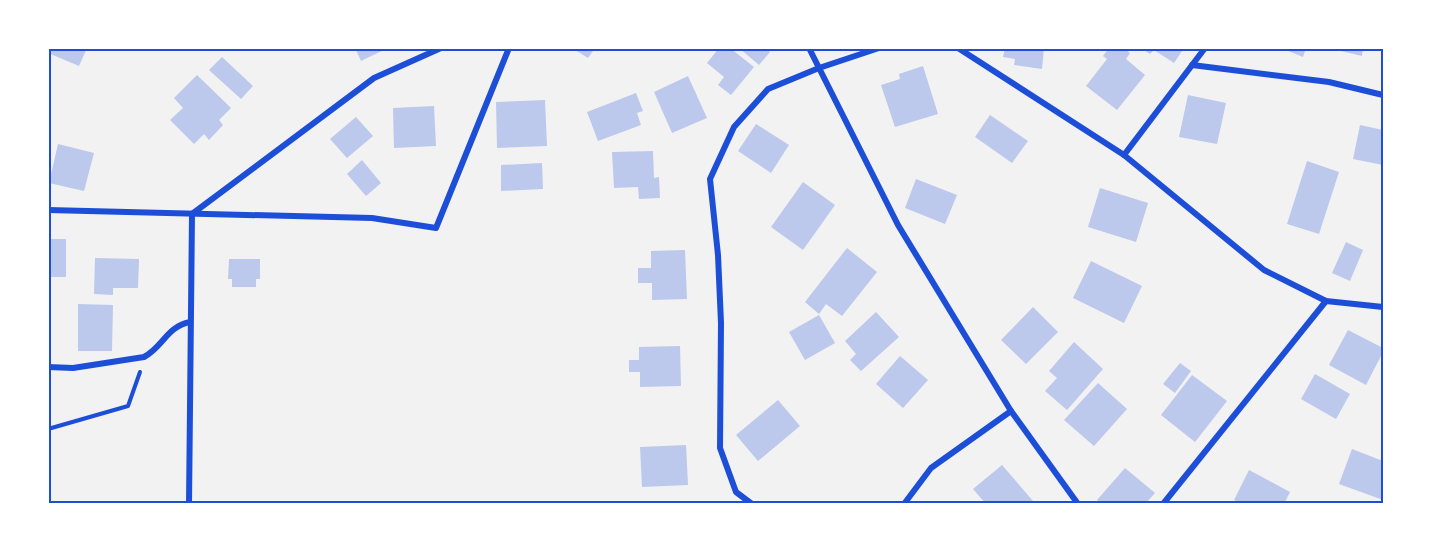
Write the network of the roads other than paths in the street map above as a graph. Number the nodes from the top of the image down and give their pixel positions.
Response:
1 (441, 48) edge
2 (509, 48) edge
3 (809, 48) edge
4 (879, 48) edge
5 (958, 48) edge
6 (1204, 48) edge
7 (1192, 65) junction
8 (819, 68) junction
9 (1383, 95) edge
10 (1124, 155) junction
11 (48, 210) edge
12 (192, 214) junction
13 (1326, 301) junction
14 (1383, 307) edge
15 (190, 322) junction
16 (48, 367) edge
17 (1011, 411) junction
18 (189, 504) edge
19 (752, 504) edge
20 (904, 504) edge
21 (1078, 504) edge
22 (1163, 504) edge

1 - 12 street
2 - 12 street
3 - 8 street
4 - 8 street
5 - 10 street
6 - 7 street
7 - 9 street
7 - 10 street
8 - 17 street
8 - 19 street
10 - 13 street
11 - 12 street
12 - 15 street
13 - 14 street
13 - 22 street
15 - 16 street
15 - 18 street
17 - 20 street
17 - 21 street

